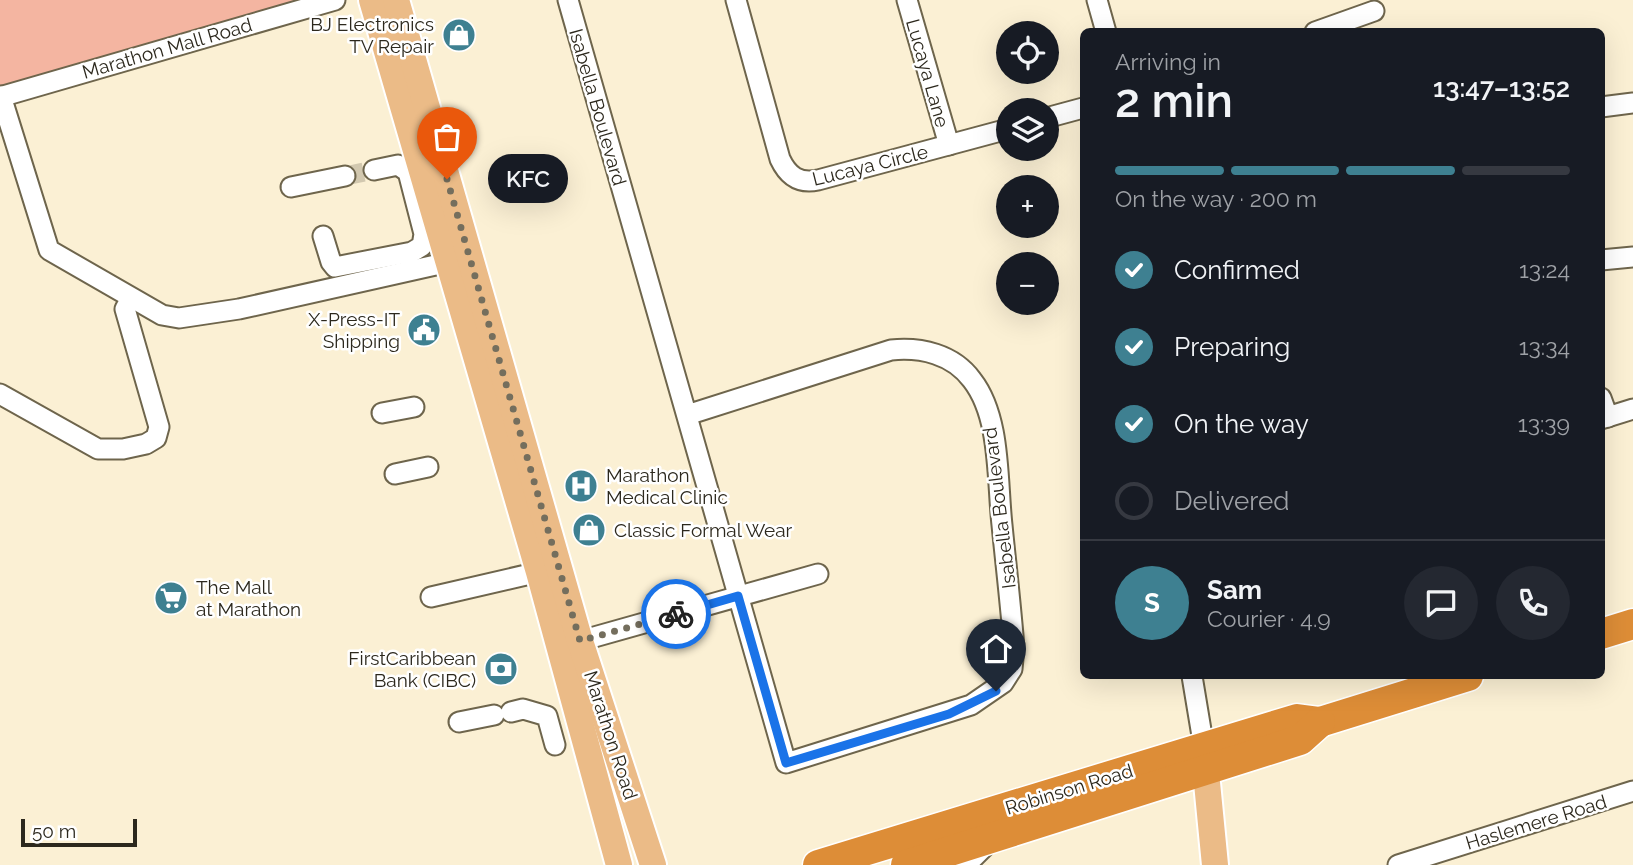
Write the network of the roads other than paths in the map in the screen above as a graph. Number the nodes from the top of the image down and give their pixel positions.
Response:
1 (335, 0) edge
2 (372, 0) edge
3 (396, 0) edge
4 (568, 0) edge
5 (736, 0) edge
6 (907, 0) edge
7 (1097, 0) edge
8 (1374, 11) dead end
9 (1104, 28) edge
10 (1326, 28) edge
11 (0, 97) edge
12 (1633, 103) edge
13 (1605, 106) edge
14 (1080, 109) edge
15 (1059, 114) edge
16 (996, 132) edge
17 (949, 145) junction
18 (374, 170) tunnel mouth
19 (345, 176) tunnel mouth
20 (291, 187) dead end
21 (323, 236) dead end
22 (1633, 257) edge
23 (1605, 260) edge
24 (449, 262) junction
25 (131, 298) junction
26 (0, 394) edge
27 (414, 407) dead end
28 (1633, 410) edge
29 (382, 413) dead end
30 (687, 415) junction
31 (1605, 418) edge
32 (428, 467) dead end
33 (395, 474) dead end
34 (539, 572) junction
35 (818, 574) dead end
36 (738, 596) junction
37 (431, 597) dead end
38 (1633, 624) edge
39 (1605, 633) edge
40 (580, 641) junction
41 (1192, 679) edge
42 (1458, 679) edge
43 (459, 722) dead end
44 (555, 745) dead end
45 (1205, 760) junction
46 (1633, 791) edge
47 (983, 840) junction
48 (620, 865) edge
49 (653, 865) edge
50 (818, 865) edge
51 (906, 865) edge
52 (966, 865) edge
53 (1215, 865) edge
54 (1398, 865) edge

1 - 11 street, Marathon Mall Road
2 - 24 main road, Marathon Road
3 - 40 main road, Marathon Road
4 - 30 street, Isabella Boulevard
5 - 17 street, Lucaya Circle
6 - 17 street, Lucaya Lane
7 - 9 street
8 - 10 street
11 - 25 street
12 - 13 street
14 - 15 street
16 - 17 street, Lucaya Circle
18 - 21 street
19 - 20 street
22 - 23 street
24 - 25 street
24 - 34 main road, Marathon Road
25 - 26 street
27 - 29 street
28 - 31 street
30 - 36 street, Isabella Boulevard
30 - 36 street, Isabella Boulevard
32 - 33 street
34 - 37 street
34 - 48 main road, Marathon Road
35 - 36 street
36 - 40 street
38 - 39 highway
40 - 49 main road, Marathon Road
41 - 45 street
42 - 45 highway, Robinson Road
43 - 44 street
45 - 47 highway, Robinson Road
45 - 50 highway, Robinson Road
45 - 53 main road
46 - 54 street, Haslemere Road
47 - 51 highway, Robinson Road
47 - 52 street

